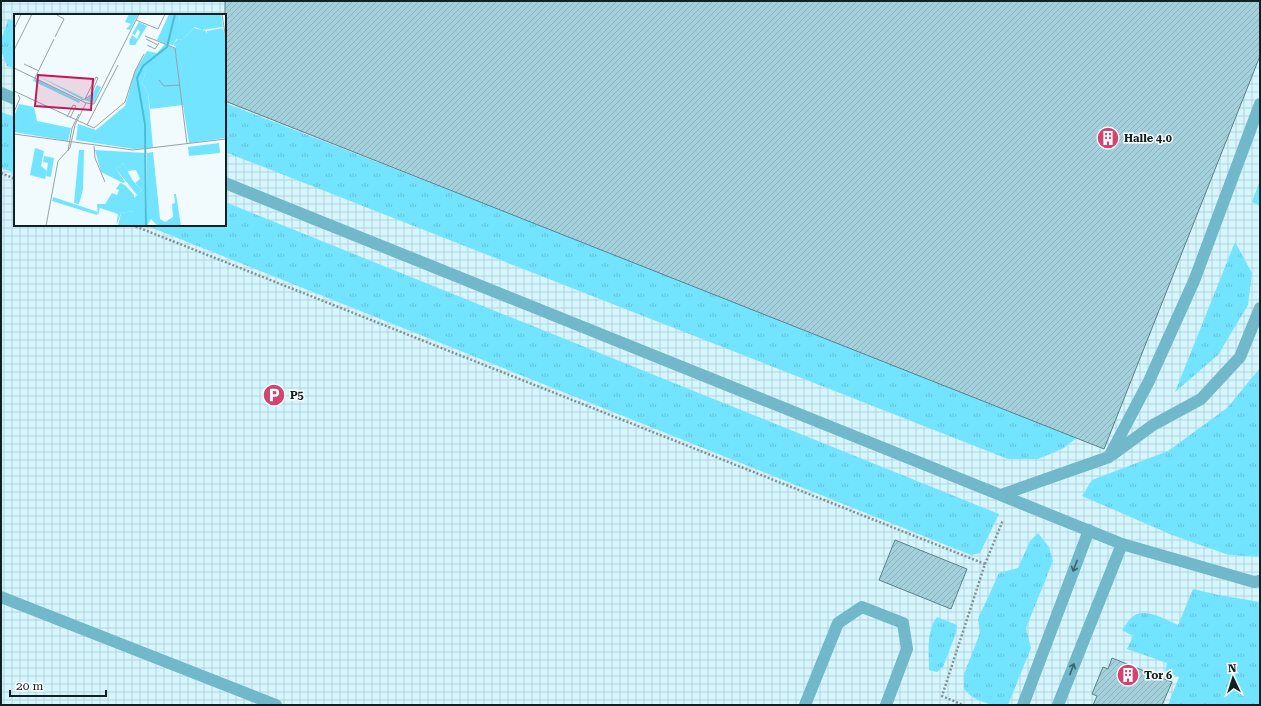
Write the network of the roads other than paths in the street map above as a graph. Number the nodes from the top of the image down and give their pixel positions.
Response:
1 (1, 94) edge
2 (14, 99) edge
3 (1260, 104) edge
4 (226, 184) edge
5 (1260, 308) edge
6 (1109, 457) junction
7 (1001, 495) junction
8 (1089, 530) junction
9 (1122, 544) junction
10 (1260, 581) edge
11 (1, 597) edge
12 (1025, 700) edge
13 (276, 705) edge
14 (805, 705) edge
15 (886, 705) edge
16 (1058, 705) edge

1 - 2 lane
3 - 6 lane
4 - 7 lane
5 - 6 lane
6 - 7 lane
7 - 8 lane
8 - 9 lane
8 -> 12 lane
9 - 10 lane
16 -> 9 lane
11 - 13 lane
14 - 15 lane

